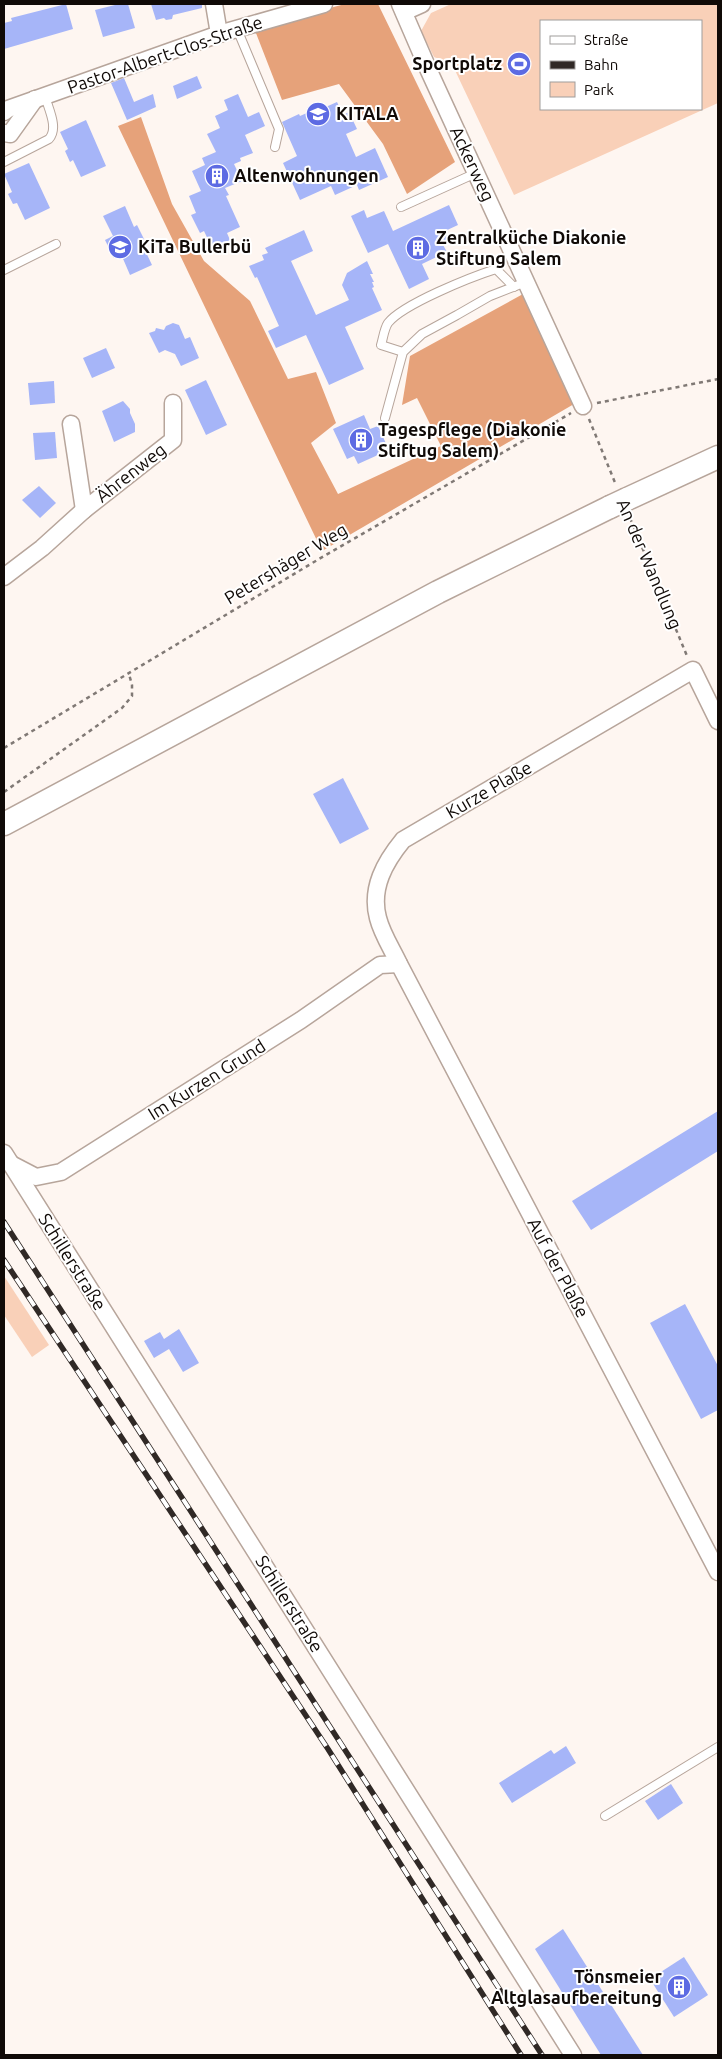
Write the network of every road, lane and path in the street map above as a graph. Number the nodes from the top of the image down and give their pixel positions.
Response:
1 (214, 4) edge
2 (324, 4) edge
3 (422, 4) edge
4 (402, 8) edge
5 (237, 29) junction
6 (220, 34) junction
7 (40, 97) junction
8 (4, 112) edge
9 (4, 133) edge
10 (274, 147) dead end
11 (4, 162) edge
12 (476, 173) junction
13 (401, 207) dead end
14 (56, 244) dead end
15 (4, 270) edge
16 (520, 284) junction
17 (403, 352) junction
18 (718, 379) edge
19 (173, 403) dead end
20 (583, 406) junction
21 (385, 418) dead end
22 (71, 424) dead end
23 (718, 457) edge
24 (621, 502) junction
25 (84, 510) junction
26 (4, 577) edge
27 (693, 670) junction
28 (129, 674) junction
29 (718, 721) edge
30 (4, 748) edge
31 (4, 792) edge
32 (4, 824) edge
33 (399, 964) junction
34 (7, 1158) edge
35 (717, 1565) edge
36 (718, 1747) edge
37 (606, 1816) dead end
38 (573, 2055) edge

1 - 6 street
2 - 5 street, Pastor-Albert-Clos-Straße
3 - 4 street
4 - 12 street, Ackerweg
5 - 6 street, Pastor-Albert-Clos-Straße
5 - 10 lane
6 - 7 street, Pastor-Albert-Clos-Straße
7 - 8 street, Pastor-Albert-Clos-Straße
7 - 9 street
7 - 11 lane
12 - 13 lane
12 - 16 street, Ackerweg
14 - 15 lane
16 - 17 lane
16 - 17 lane
16 - 20 street, Ackerweg
17 - 21 lane
18 - 20 path, Petershäger Weg
19 - 25 street, Ährenweg
20 - 24 path, An der Wandlung
20 - 28 path, Petershäger Weg
22 - 25 street, Ährenweg
23 - 24 main road
24 - 27 path, An der Wandlung
24 - 32 main road
25 - 26 street, Ährenweg
27 - 29 street
27 - 33 street, Kurze Plaße
28 - 30 path, Petershäger Weg
28 - 31 path
33 - 34 street, Im Kurzen Grund
33 - 35 street, Auf der Plaße
34 - 38 street, Schillerstraße
36 - 37 lane

